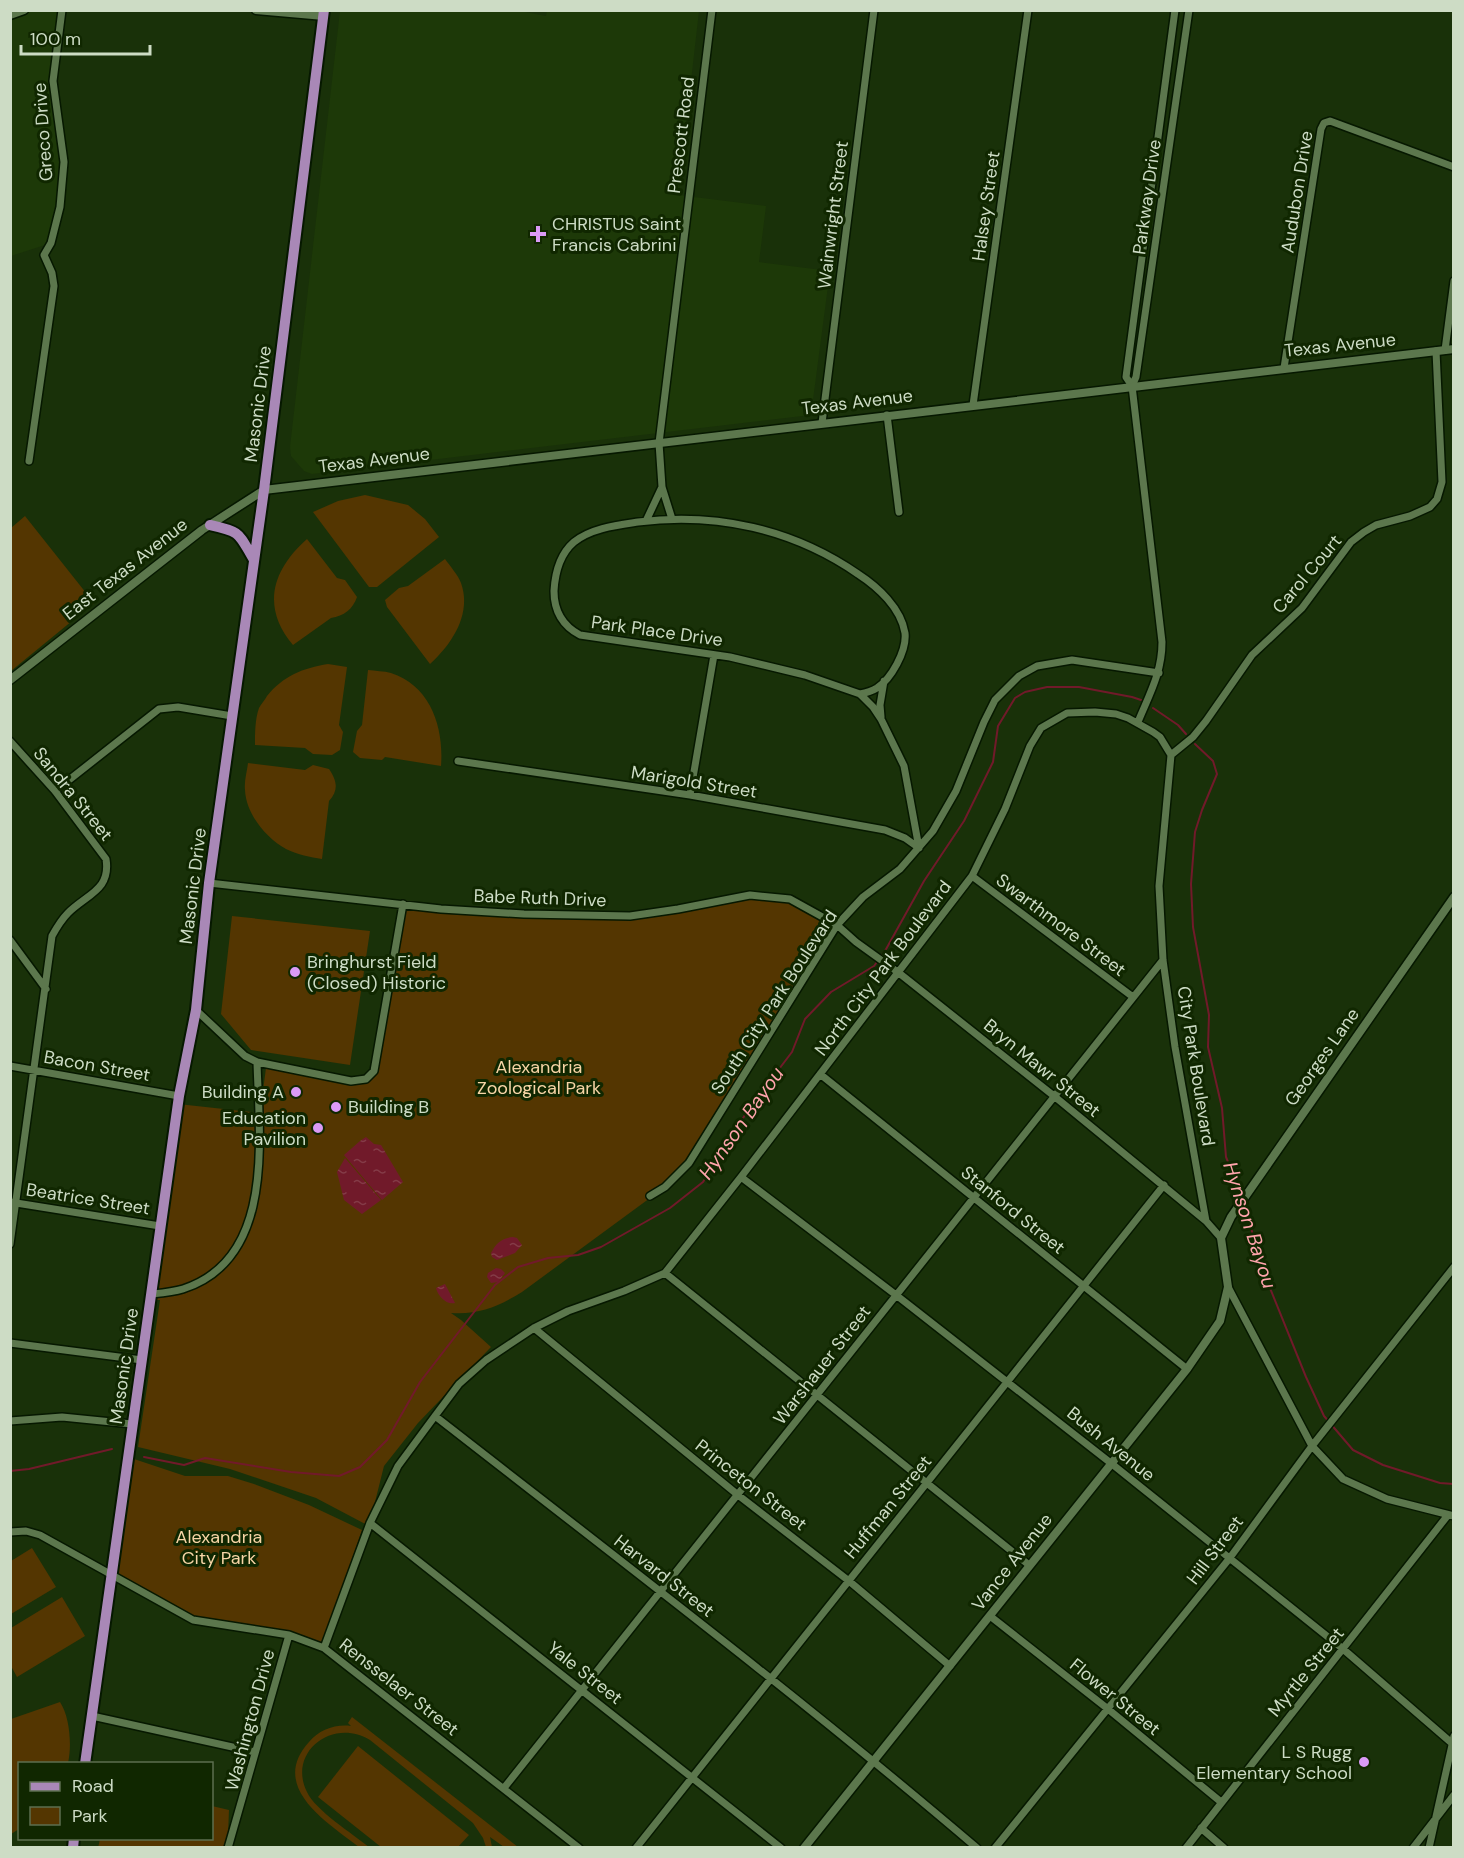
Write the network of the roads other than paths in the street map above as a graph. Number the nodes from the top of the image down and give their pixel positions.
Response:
1 (24, 10) edge
2 (62, 10) edge
3 (256, 10) edge
4 (712, 10) edge
5 (874, 10) edge
6 (1028, 10) edge
7 (1175, 10) edge
8 (1189, 10) edge
9 (324, 13) edge
10 (10, 15) edge
11 (1454, 166) edge
12 (1454, 281) edge
13 (1445, 350) edge
14 (1284, 368) junction
15 (1132, 386) junction
16 (974, 405) junction
17 (887, 415) junction
18 (822, 423) junction
19 (659, 443) junction
20 (29, 461) dead end
21 (662, 487) junction
22 (264, 490) junction
23 (899, 512) dead end
24 (672, 519) junction
25 (646, 521) junction
26 (210, 525) junction
27 (254, 560) junction
28 (714, 655) junction
29 (1159, 673) junction
30 (10, 680) edge
31 (884, 681) junction
32 (860, 694) junction
33 (232, 716) junction
34 (881, 719) junction
35 (1138, 722) junction
36 (10, 741) edge
37 (1171, 755) junction
38 (458, 761) dead end
39 (55, 792) junction
40 (690, 795) junction
41 (919, 848) junction
42 (972, 876) junction
43 (209, 884) junction
44 (1454, 897) edge
45 (403, 904) junction
46 (837, 925) junction
47 (10, 940) edge
48 (856, 942) joint
49 (1163, 960) junction
50 (898, 973) junction
51 (46, 989) junction
52 (1133, 997) junction
53 (196, 1010) junction
54 (257, 1062) junction
55 (10, 1066) edge
56 (35, 1070) junction
57 (820, 1074) junction
58 (179, 1096) junction
59 (1054, 1096) junction
60 (741, 1177) junction
61 (1164, 1185) junction
62 (650, 1196) dead end
63 (974, 1197) junction
64 (13, 1203) edge
65 (1206, 1221) junction
66 (160, 1226) junction
67 (1221, 1238) junction
68 (10, 1244) edge
69 (1454, 1268) edge
70 (665, 1273) junction
71 (1084, 1286) junction
72 (1228, 1287) junction
73 (152, 1294) junction
74 (896, 1295) junction
75 (534, 1328) junction
76 (10, 1343) edge
77 (142, 1360) junction
78 (1187, 1369) junction
79 (1007, 1382) junction
80 (817, 1395) junction
81 (435, 1416) junction
82 (10, 1421) edge
83 (132, 1424) junction
84 (1312, 1446) junction
85 (1112, 1464) junction
86 (927, 1483) junction
87 (738, 1496) junction
88 (1451, 1516) edge
89 (370, 1524) junction
90 (10, 1532) edge
91 (1229, 1558) junction
92 (1029, 1565) junction
93 (110, 1574) junction
94 (849, 1581) junction
95 (661, 1593) junction
96 (990, 1616) junction
97 (289, 1635) junction
98 (324, 1648) junction
99 (1344, 1649) junction
100 (950, 1666) junction
101 (771, 1678) junction
102 (583, 1689) junction
103 (1108, 1709) junction
104 (92, 1716) junction
105 (1453, 1741) edge
106 (255, 1752) junction
107 (874, 1760) junction
108 (85, 1762) edge
109 (692, 1777) junction
110 (504, 1788) junction
111 (1454, 1795) edge
112 (1221, 1802) junction
113 (1435, 1820) junction
114 (1201, 1828) junction
115 (228, 1848) edge
116 (579, 1848) edge
117 (636, 1848) edge
118 (781, 1848) edge
119 (804, 1848) edge
120 (977, 1848) edge
121 (995, 1848) edge
122 (1186, 1848) edge
123 (1224, 1848) edge
124 (1413, 1848) edge
125 (1429, 1848) edge

1 - 10 street
2 - 20 street, Greco Drive
3 - 9 street
4 - 19 street, Prescott Road
5 - 18 street, Wainwright Street
6 - 16 street, Halsey Street
7 - 15 street, Parkway Drive
8 - 15 street, Parkway Drive
9 - 22 main road, Masonic Drive
11 - 14 street, Audubon Drive
12 - 13 street
13 - 14 street, Texas Avenue
13 - 37 street, Carol Court
14 - 15 street, Texas Avenue
15 - 16 street, Texas Avenue
15 - 29 street, Parkway Drive
16 - 17 street, Texas Avenue
17 - 18 street, Texas Avenue
17 - 23 street
18 - 19 street, Texas Avenue
19 - 21 street, Prescott Road
19 - 22 street, Texas Avenue
21 - 24 street, Prescott Road
21 - 25 street
22 - 26 street, East Texas Avenue
22 - 27 main road, Masonic Drive
24 - 25 street, Park Place Drive
24 - 31 street, Park Place Drive
25 - 28 street, Park Place Drive
26 - 27 main road
26 - 30 street, East Texas Avenue
27 - 33 main road, Masonic Drive
28 - 32 street, Park Place Drive
28 - 40 street
29 - 35 street, Parkway Drive
29 - 41 street, South City Park Boulevard
31 - 32 street, Park Place Drive
31 - 34 street
32 - 34 street
33 - 39 street
33 - 43 main road, Masonic Drive
34 - 41 street
35 - 37 street, North City Park Boulevard
35 - 42 street, North City Park Boulevard
36 - 39 street, Sandra Street
37 - 49 street, City Park Boulevard
38 - 40 street, Marigold Street
39 - 51 street, Sandra Street
40 - 41 street, Marigold Street
41 - 46 street, South City Park Boulevard
42 - 50 street, North City Park Boulevard
42 - 52 street, Swarthmore Street
43 - 45 street, Babe Ruth Drive
43 - 53 main road, Masonic Drive
44 - 67 street, Georges Lane
45 - 46 street, Babe Ruth Drive
45 - 54 street
46 - 48 street, Babe Ruth Drive
46 - 62 street, South City Park Boulevard
47 - 51 street
48 - 50 street, Bryn Mawr Street
49 - 52 street, Warshauer Street
49 - 65 street, City Park Boulevard
50 - 57 street, North City Park Boulevard
50 - 59 street, Bryn Mawr Street
51 - 56 street
52 - 59 street, Warshauer Street
53 - 54 street
53 - 58 main road, Masonic Drive
54 - 73 street
55 - 56 street, Bacon Street
56 - 58 street, Bacon Street
56 - 64 street
57 - 60 street, North City Park Boulevard
57 - 63 street, Stanford Street
58 - 66 main road, Masonic Drive
59 - 61 street, Bryn Mawr Street
59 - 63 street, Warshauer Street
60 - 70 street, North City Park Boulevard
60 - 74 street, Bush Avenue
61 - 65 street, Bryn Mawr Street
61 - 71 street, Huffman Street
63 - 71 street, Stanford Street
63 - 74 street, Warshauer Street
64 - 66 street, Beatrice Street
64 - 68 street
65 - 67 street
66 - 73 main road, Masonic Drive
67 - 72 street
69 - 84 street, Hill Street
70 - 75 street, North City Park Boulevard
70 - 80 street
71 - 78 street, Stanford Street
71 - 79 street, Huffman Street
72 - 78 street, Vance Avenue
72 - 84 street
73 - 77 main road, Masonic Drive
74 - 79 street, Bush Avenue
74 - 80 street, Warshauer Street
75 - 81 street, North City Park Boulevard
75 - 87 street, Princeton Street
76 - 77 street
77 - 83 main road, Masonic Drive
78 - 85 street, Vance Avenue
79 - 85 street, Bush Avenue
79 - 86 street, Huffman Street
80 - 86 street
80 - 87 street, Warshauer Street
81 - 89 street, North City Park Boulevard
81 - 95 street, Harvard Street
82 - 83 street
83 - 93 main road, Masonic Drive
84 - 88 street
84 - 91 street, Hill Street
85 - 91 street, Bush Avenue
85 - 92 street, Vance Avenue
86 - 92 street
86 - 94 street, Huffman Street
87 - 94 street, Princeton Street
87 - 95 street, Warshauer Street
88 - 99 street, Myrtle Street
89 - 98 street, North City Park Boulevard
89 - 102 street, Yale Street
90 - 93 street, Rensselaer Street
91 - 99 street, Bush Avenue
91 - 103 street, Hill Street
92 - 96 street, Vance Avenue
93 - 97 street, Rensselaer Street
93 - 104 main road, Masonic Drive
94 - 100 street, Princeton Street
94 - 101 street, Huffman Street
95 - 101 street, Harvard Street
95 - 102 street, Warshauer Street
96 - 100 street, Vance Avenue
96 - 103 street, Flower Street
97 - 98 street, Rensselaer Street
97 - 106 street, Washington Drive
98 - 110 street, Rensselaer Street
99 - 105 street, Bush Avenue
99 - 112 street, Myrtle Street
100 - 107 street, Vance Avenue
101 - 107 street, Harvard Street
101 - 109 street, Huffman Street
102 - 109 street, Yale Street
102 - 110 street, Warshauer Street
103 - 112 street, Flower Street
103 - 121 street, Hill Street
104 - 106 street
104 - 108 main road, Masonic Drive
105 - 113 street
106 - 115 street, Washington Drive
107 - 119 street, Vance Avenue
107 - 120 street, Harvard Street
109 - 117 street, Huffman Street
109 - 118 street, Yale Street
110 - 116 street, Rensselaer Street
111 - 113 street
112 - 114 street, Myrtle Street
113 - 124 street
113 - 125 street
114 - 122 street, Myrtle Street
114 - 123 street

